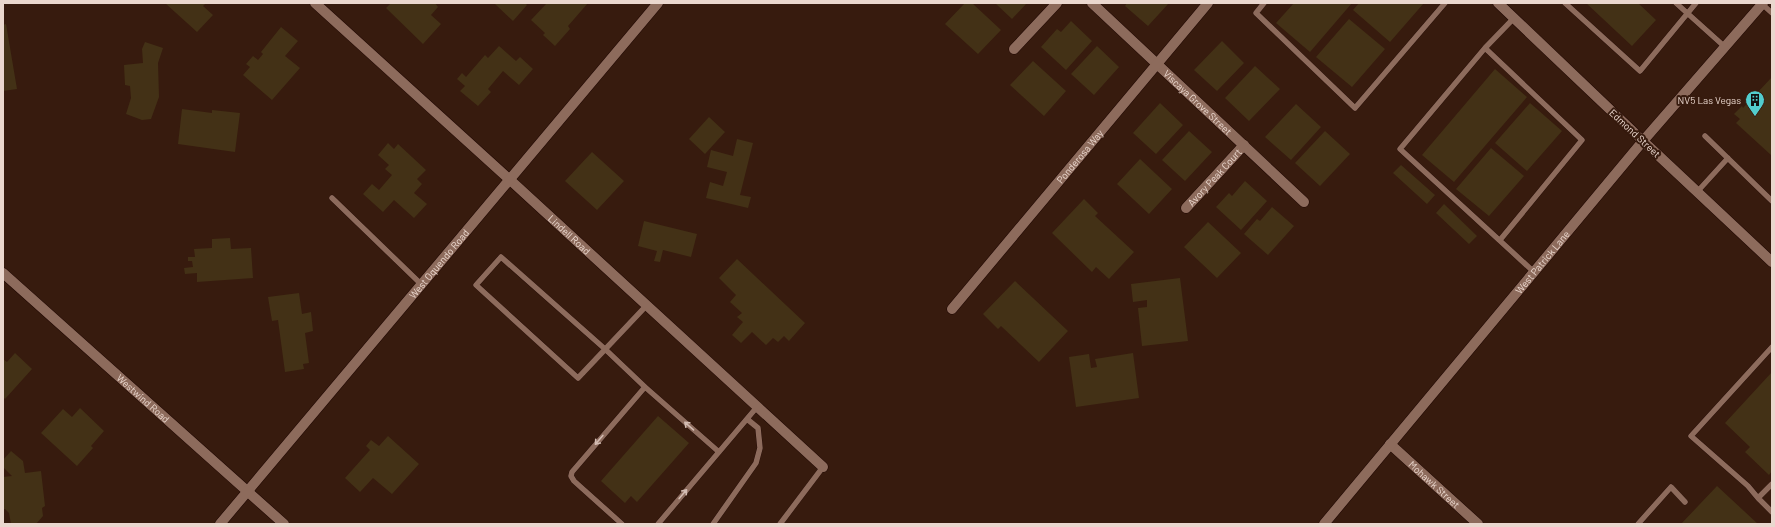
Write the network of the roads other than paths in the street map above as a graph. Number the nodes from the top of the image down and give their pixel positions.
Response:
1 (315, 3) edge
2 (658, 3) edge
3 (1057, 3) edge
4 (1092, 3) edge
5 (1208, 3) edge
6 (1264, 3) edge
7 (1444, 3) edge
8 (1498, 3) edge
9 (1565, 3) edge
10 (1676, 3) edge
11 (1696, 3) edge
12 (1763, 3) edge
13 (1772, 13) edge
14 (1687, 14) junction
15 (1514, 18) junction
16 (1725, 47) junction
17 (1485, 48) junction
18 (1014, 49) dead end
19 (1157, 64) junction
20 (1706, 136) dead end
21 (1643, 141) junction
22 (1244, 145) junction
23 (1728, 158) junction
24 (509, 179) junction
25 (1697, 192) junction
26 (332, 198) dead end
27 (1772, 201) edge
28 (1304, 202) dead end
29 (1186, 208) dead end
30 (1500, 240) junction
31 (1772, 262) edge
32 (1534, 272) junction
33 (3, 273) edge
34 (421, 284) junction
35 (646, 305) junction
36 (952, 309) dead end
37 (1772, 347) edge
38 (605, 349) junction
39 (645, 387) junction
40 (757, 407) junction
41 (747, 418) junction
42 (1390, 444) junction
43 (719, 452) junction
44 (823, 467) joint
45 (1772, 484) edge
46 (248, 492) junction
47 (1758, 498) junction
48 (1686, 502) dead end
49 (1772, 512) edge
50 (220, 524) edge
51 (284, 524) edge
52 (622, 524) edge
53 (658, 524) edge
54 (713, 524) edge
55 (780, 524) edge
56 (1324, 524) edge
57 (1478, 524) edge
58 (1638, 524) edge

1 - 24 street, Lindell Road
2 - 24 street, West Oquendo Road
3 - 18 street
4 - 19 street, Viscaya Grove Street
5 - 19 street, Ponderosa Way
6 - 7 lane
8 - 15 street, Edmond Street
9 - 14 lane
10 - 14 lane
11 - 14 lane
12 - 13 lane
12 - 16 street, West Patrick Lane
14 - 16 lane
15 - 17 lane
15 - 21 street, Edmond Street
16 - 21 street, West Patrick Lane
17 - 30 lane
17 - 30 lane
19 - 22 street, Viscaya Grove Street
19 - 36 street, Ponderosa Way
20 - 23 lane
21 - 25 street, Edmond Street
21 - 32 street, West Patrick Lane
22 - 28 street, Viscaya Grove Street
22 - 29 street, Avory Peak Court
23 - 25 lane
23 - 27 lane
24 - 34 street, West Oquendo Road
24 - 35 street, Lindell Road
25 - 31 street, Edmond Street
26 - 34 lane
30 - 32 lane
32 - 42 street, West Patrick Lane
33 - 46 street, Westwind Road
34 - 46 street, West Oquendo Road
35 - 38 lane
35 - 40 street, Lindell Road
37 - 47 lane
38 - 38 lane
38 - 39 lane
43 -> 39 lane
39 -> 52 lane
40 - 41 lane
40 - 44 street, Lindell Road
41 - 43 lane
41 - 54 lane
42 - 56 street, West Patrick Lane
42 - 57 street, Mohawk Street
53 -> 43 lane
44 - 55 lane
45 - 47 lane
46 - 50 street, West Oquendo Road
46 - 51 street, Westwind Road
47 - 49 lane
48 - 58 lane

